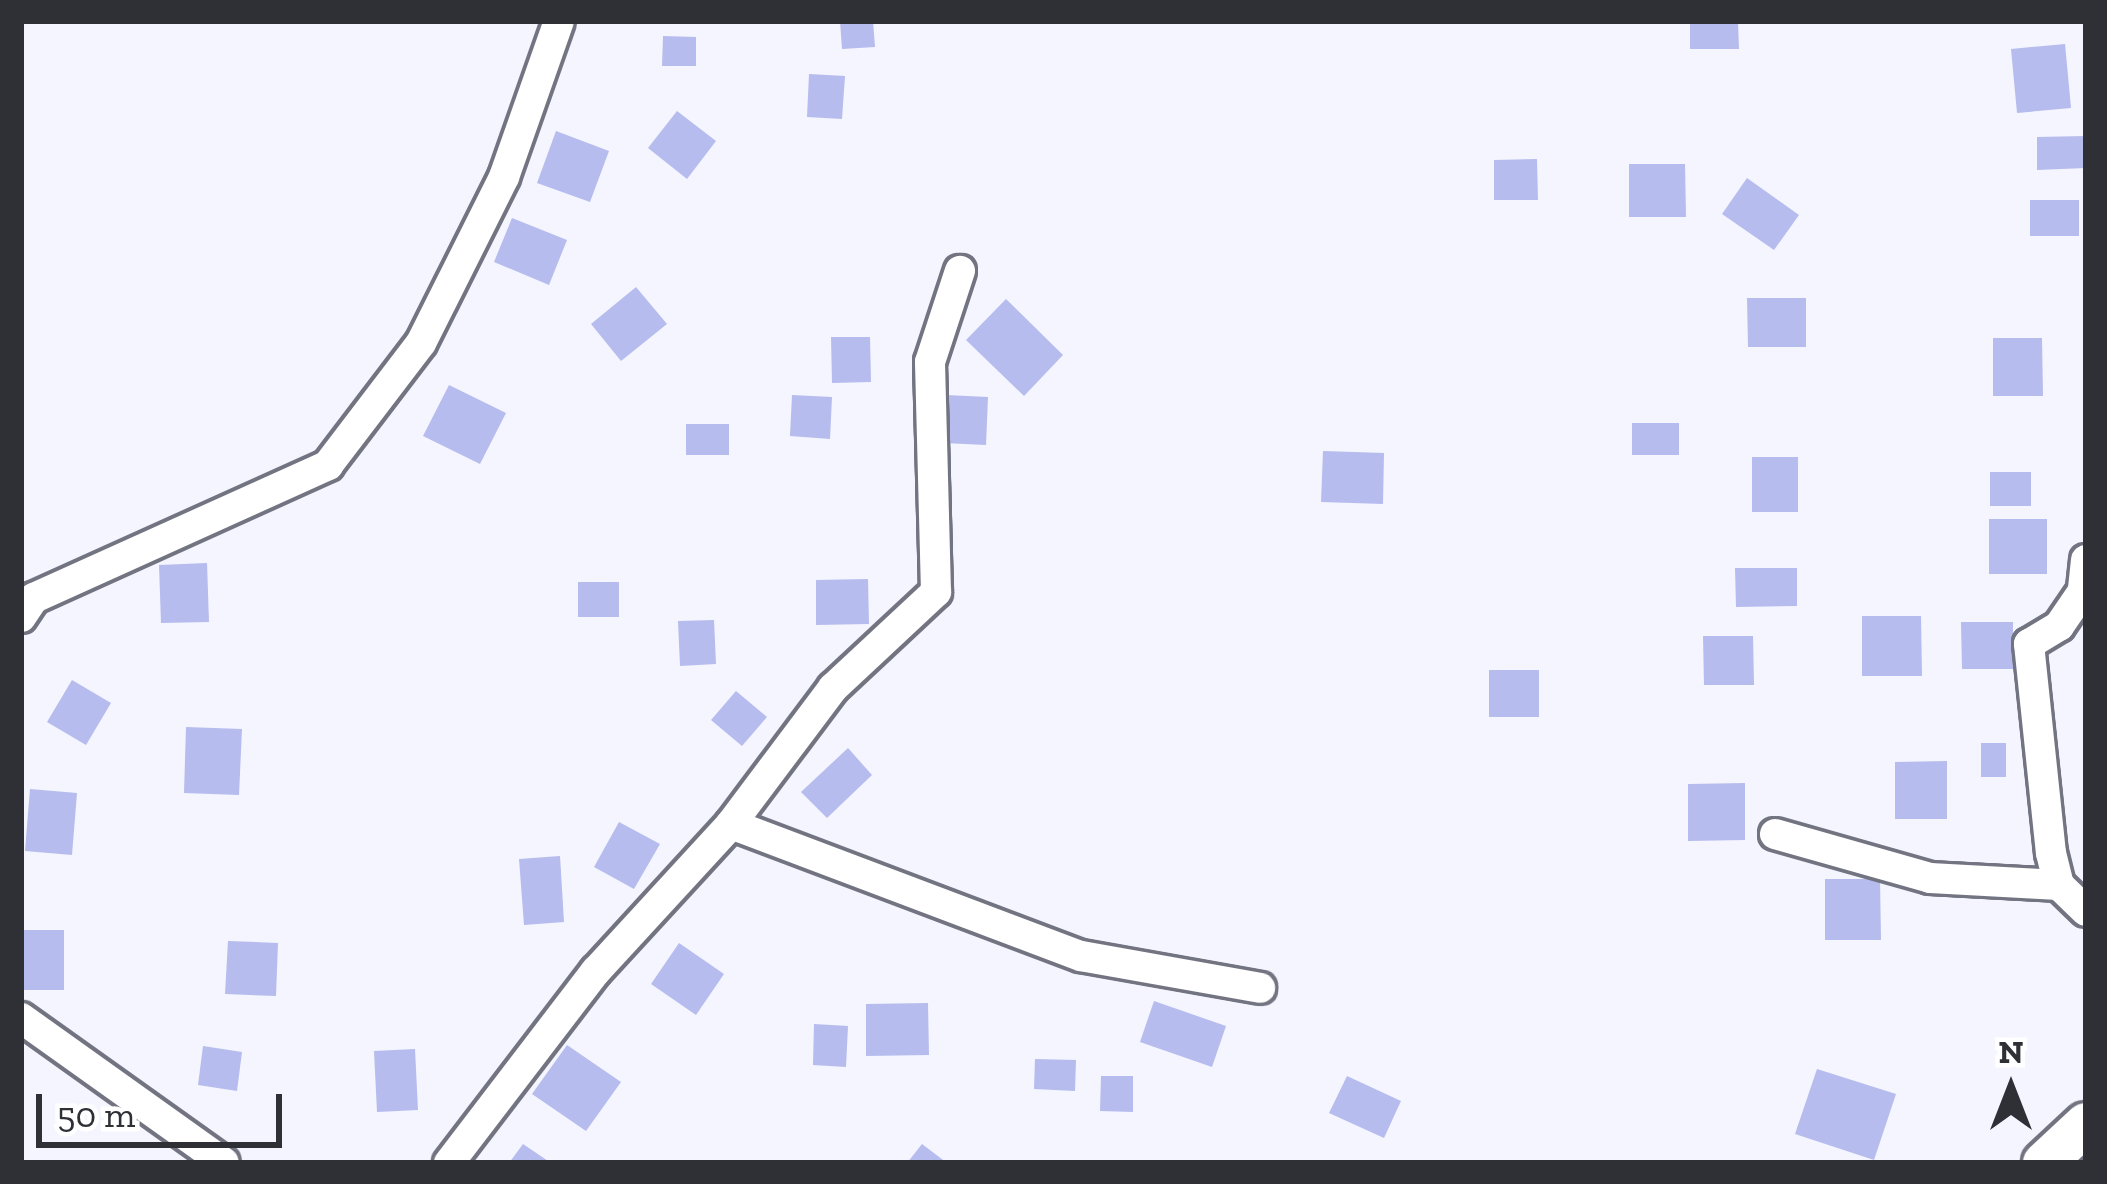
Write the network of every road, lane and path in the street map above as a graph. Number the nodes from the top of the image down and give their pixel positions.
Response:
1 (559, 21) edge
2 (960, 271) dead end
3 (2086, 560) edge
4 (21, 617) edge
5 (731, 824) junction
6 (1775, 834) dead end
7 (2060, 885) junction
8 (2086, 911) edge
9 (1260, 988) dead end
10 (21, 1018) edge
11 (2086, 1124) edge
12 (224, 1163) edge
13 (449, 1163) edge
14 (2044, 1163) edge

1 - 4 street
2 - 5 street
3 - 7 street
5 - 9 street
5 - 13 street
6 - 7 street
7 - 8 street
10 - 12 street
11 - 14 main road

